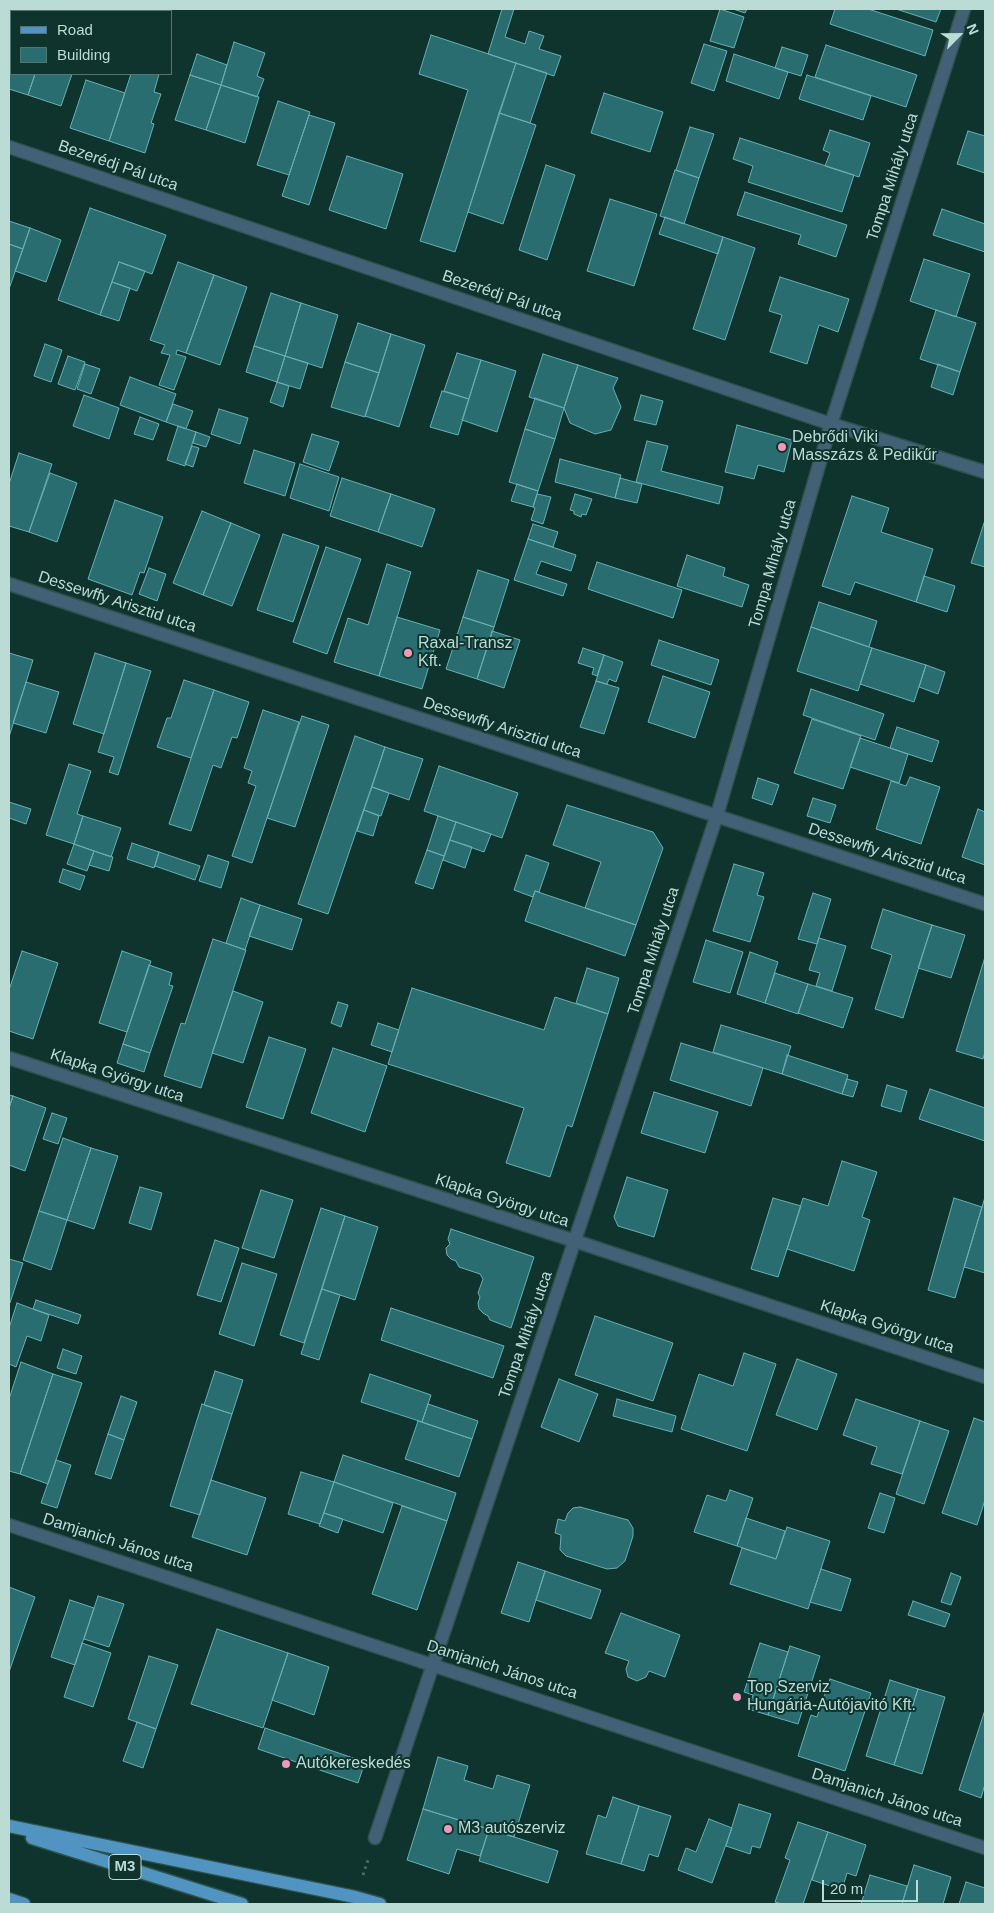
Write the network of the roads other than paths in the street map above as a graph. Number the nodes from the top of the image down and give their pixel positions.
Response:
1 (964, 9) edge
2 (9, 147) edge
3 (831, 424) junction
4 (985, 472) edge
5 (9, 584) edge
6 (717, 815) junction
7 (985, 904) edge
8 (9, 1058) edge
9 (574, 1241) junction
10 (985, 1377) edge
11 (9, 1524) edge
12 (432, 1664) junction
13 (9, 1826) edge
14 (9, 1830) edge
15 (375, 1838) road end
16 (985, 1848) edge
17 (9, 1899) edge
18 (24, 1904) edge
19 (242, 1904) edge
20 (380, 1904) edge

1 - 3 street, Tompa Mihály utca
2 - 3 street, Bezerédj Pál utca
3 - 4 street, Bezerédj Pál utca
3 - 6 street, Tompa Mihály utca
5 - 6 street, Dessewffy Arisztid utca
6 - 7 street, Dessewffy Arisztid utca
6 - 9 street, Tompa Mihály utca
8 - 9 street, Klapka György utca
9 - 10 street, Klapka György utca
9 - 12 street, Tompa Mihály utca
11 - 12 street, Damjanich János utca
12 - 15 street, Tompa Mihály utca
12 - 16 street, Damjanich János utca
13 - 20 main road
14 - 19 main road, M3
17 - 18 main road

